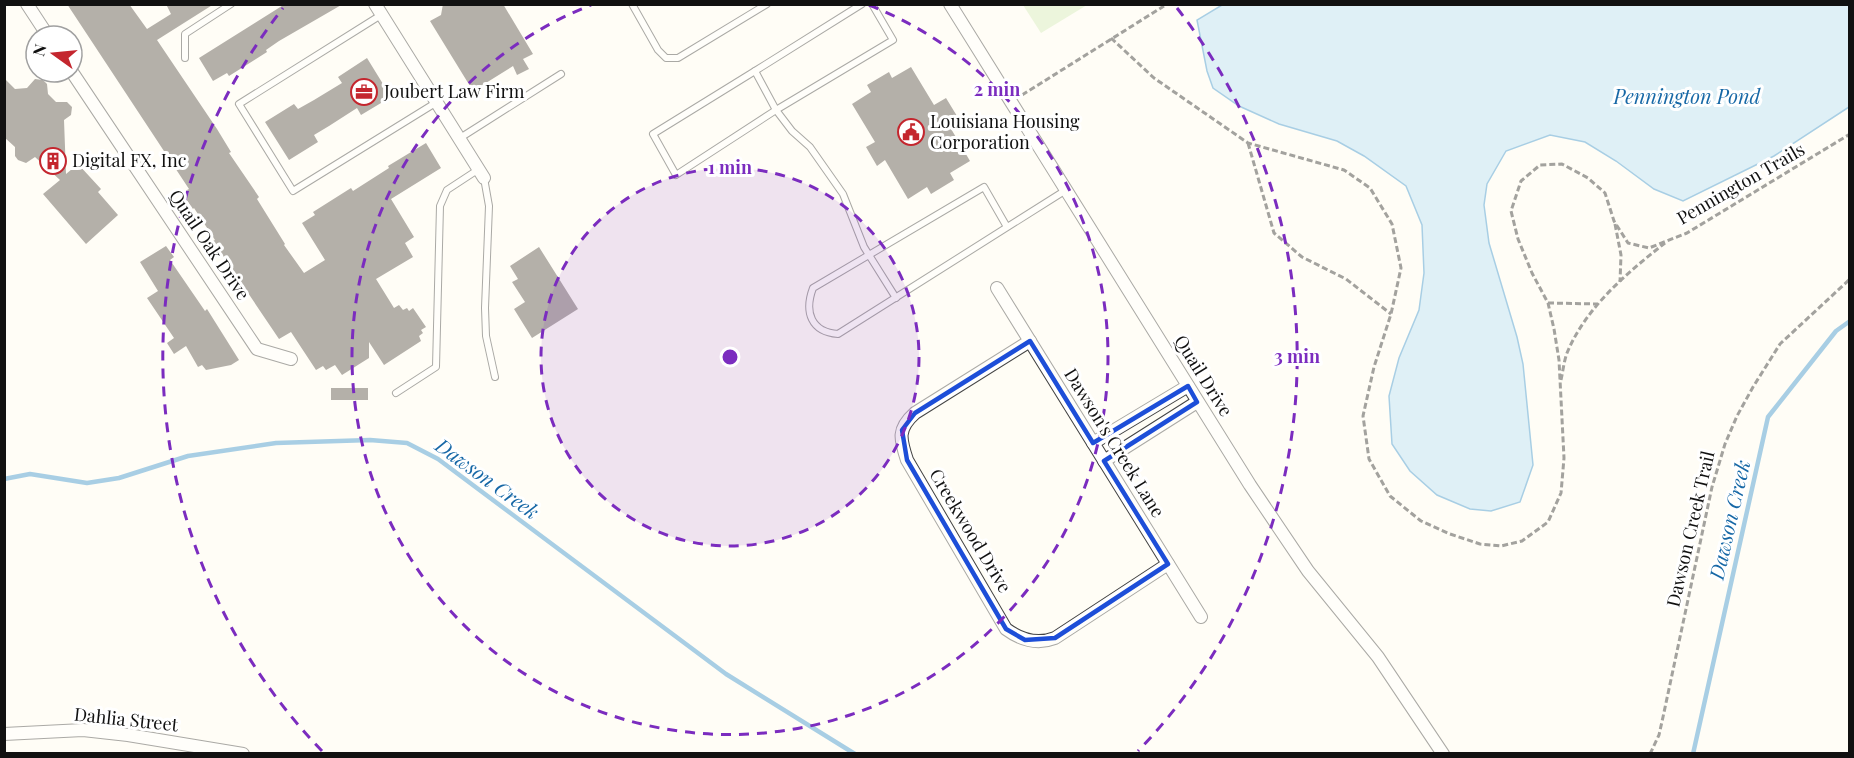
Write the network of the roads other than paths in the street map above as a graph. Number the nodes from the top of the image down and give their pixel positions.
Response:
1 (27, 4) edge
2 (231, 4) edge
3 (632, 4) edge
4 (767, 4) edge
5 (862, 4) edge
6 (872, 4) edge
7 (950, 4) edge
8 (380, 8) edge
9 (40, 24) edge
10 (185, 58) dead end
11 (755, 71) junction
12 (561, 74) dead end
13 (80, 84) edge
14 (437, 101) junction
15 (776, 110) junction
16 (460, 138) junction
17 (482, 173) junction
18 (1066, 190) junction
19 (1007, 227) junction
20 (869, 255) junction
21 (997, 288) dead end
22 (896, 298) junction
23 (1030, 341) junction
24 (291, 359) dead end
25 (495, 377) dead end
26 (1188, 386) junction
27 (396, 393) dead end
28 (1197, 402) junction
29 (1093, 442) junction
30 (1104, 461) junction
31 (1168, 564) junction
32 (1201, 617) dead end
33 (4, 734) edge
34 (243, 753) edge
35 (1443, 753) edge

1 - 9 street
2 - 10 lane
3 - 4 lane
5 - 11 lane
6 - 15 lane
7 - 18 street, Quail Drive
8 - 14 street
8 - 14 lane
11 - 15 lane
11 - 15 lane
12 - 16 lane
13 - 24 street, Quail Oak Drive
14 - 16 street
15 - 20 lane
16 - 17 street
17 - 25 lane
17 - 27 lane
18 - 19 lane
18 - 26 street, Quail Drive
19 - 20 lane
19 - 22 lane
20 - 22 lane
20 - 22 lane
21 - 23 street, Dawson's Creek Lane
23 - 29 street, Dawson's Creek Lane
23 - 31 street, Creekwood Drive
26 - 28 street, Quail Drive
26 - 29 street
28 - 30 street
28 - 35 street, Quail Drive
29 - 30 street, Dawson's Creek Lane
30 - 31 street, Dawson's Creek Lane
31 - 32 street, Dawson's Creek Lane
33 - 34 street, Dahlia Street

